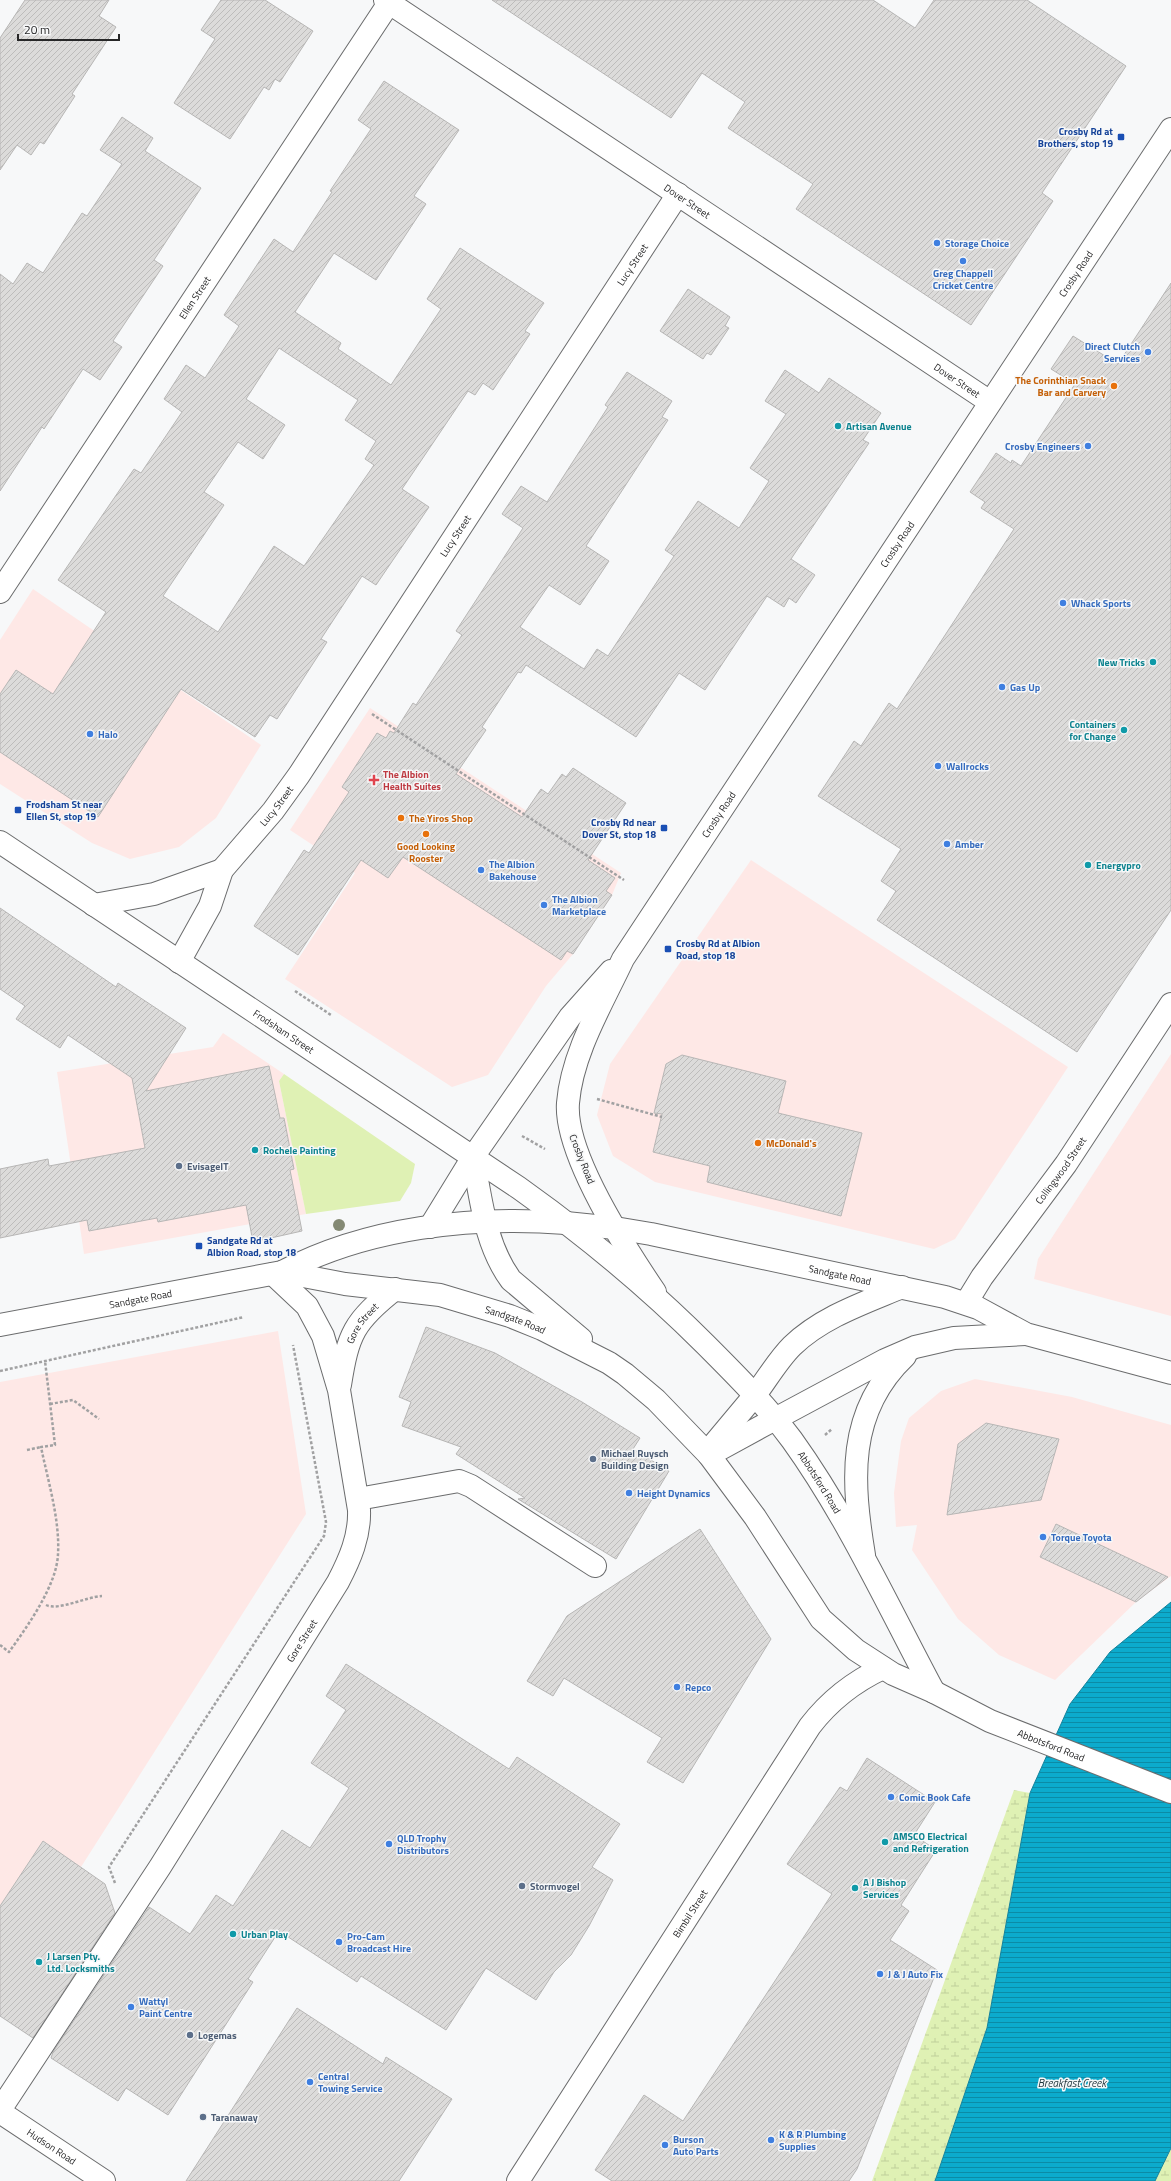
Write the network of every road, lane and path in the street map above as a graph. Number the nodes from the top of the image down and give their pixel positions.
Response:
1 (387, 2) edge
2 (1171, 129) edge
3 (678, 194) junction
4 (990, 402) junction
5 (0, 592) edge
6 (371, 713) dead end
7 (0, 842) edge
8 (222, 870) junction
9 (624, 880) dead end
10 (94, 904) junction
11 (623, 959) junction
12 (179, 962) junction
13 (295, 991) dead end
14 (1171, 1004) edge
15 (331, 1015) dead end
16 (596, 1099) dead end
17 (662, 1117) dead end
18 (520, 1135) dead end
19 (548, 1150) dead end
20 (473, 1157) junction
21 (486, 1222) junction
22 (566, 1223) junction
23 (430, 1227) junction
24 (615, 1228) junction
25 (277, 1273) junction
26 (902, 1287) junction
27 (395, 1289) junction
28 (662, 1303) junction
29 (966, 1304) junction
30 (244, 1317) dead end
31 (0, 1325) edge
32 (1026, 1334) junction
33 (292, 1337) dead end
34 (954, 1338) junction
35 (915, 1347) junction
36 (45, 1361) junction
37 (609, 1363) junction
38 (0, 1371) edge
39 (1171, 1373) edge
40 (339, 1390) junction
41 (755, 1395) junction
42 (50, 1404) junction
43 (99, 1419) dead end
44 (775, 1419) junction
45 (41, 1448) junction
46 (27, 1450) dead end
47 (708, 1453) junction
48 (358, 1499) junction
49 (864, 1561) junction
50 (595, 1566) dead end
51 (102, 1596) dead end
52 (41, 1604) junction
53 (0, 1645) edge
54 (883, 1668) junction
55 (934, 1692) junction
56 (1171, 1792) edge
57 (118, 1888) dead end
58 (0, 2111) edge
59 (104, 2181) edge
60 (518, 2181) edge

1 - 3 main road, Dover Street
1 - 5 main road, Ellen Street
2 - 4 main road, Crosby Road
3 - 4 main road, Dover Street
3 - 8 main road, Lucy Street
4 - 11 main road, Crosby Road
6 - 9 path
7 - 10 main road, Frodsham Street
8 - 10 main road, Lucy Street
8 - 12 main road, Lucy Street
10 - 12 main road, Frodsham Street
11 - 20 main road, Crosby Road
11 - 24 main road, Crosby Road
12 - 20 main road, Frodsham Street
13 - 15 path
14 - 29 main road, Collingwood Street
16 - 17 path
18 - 19 path
20 - 21 main road
20 - 22 main road, Frodsham Street
20 - 23 main road, Crosby Road
21 - 22 main road, Sandgate Road
21 - 23 main road, Sandgate Road
21 - 37 main road
22 - 24 main road, Sandgate Road
22 - 28 main road
23 - 25 main road, Sandgate Road
24 - 26 main road, Sandgate Road
24 - 28 main road, Crosby Road
25 - 27 main road, Sandgate Road
25 - 31 main road, Sandgate Road
25 - 40 main road, Gore Street
26 - 29 main road, Sandgate Road
26 - 41 main road, Sandgate Road
27 - 37 main road, Sandgate Road
27 - 40 main road, Gore Street
28 - 41 main road, Abbotsford Road
29 - 32 main road, Sandgate Road
29 - 34 main road, Collingwood Street
30 - 36 path
32 - 34 main road, Sandgate Road
32 - 39 main road, Sandgate Road
33 - 57 path
34 - 35 main road, Sandgate Road
35 - 44 main road, Sandgate Road
35 - 49 main road
36 - 38 path
36 - 42 path
37 - 47 main road, Sandgate Road
40 - 48 main road, Gore Street
41 - 44 main road, Abbotsford Road
41 - 47 main road, Sandgate Road
42 - 43 path
42 - 45 path
44 - 47 main road, Sandgate Road
44 - 49 main road, Abbotsford Road
45 - 46 path
45 - 52 path
47 - 54 main road, Abbotsford Road
48 - 50 main road
48 - 58 main road, Gore Street
49 - 55 main road, Abbotsford Road
51 - 52 path
52 - 53 path
54 - 55 main road, Abbotsford Road
54 - 60 main road, Bimbil Street
55 - 56 main road, Abbotsford Road
58 - 59 main road, Hudson Road

